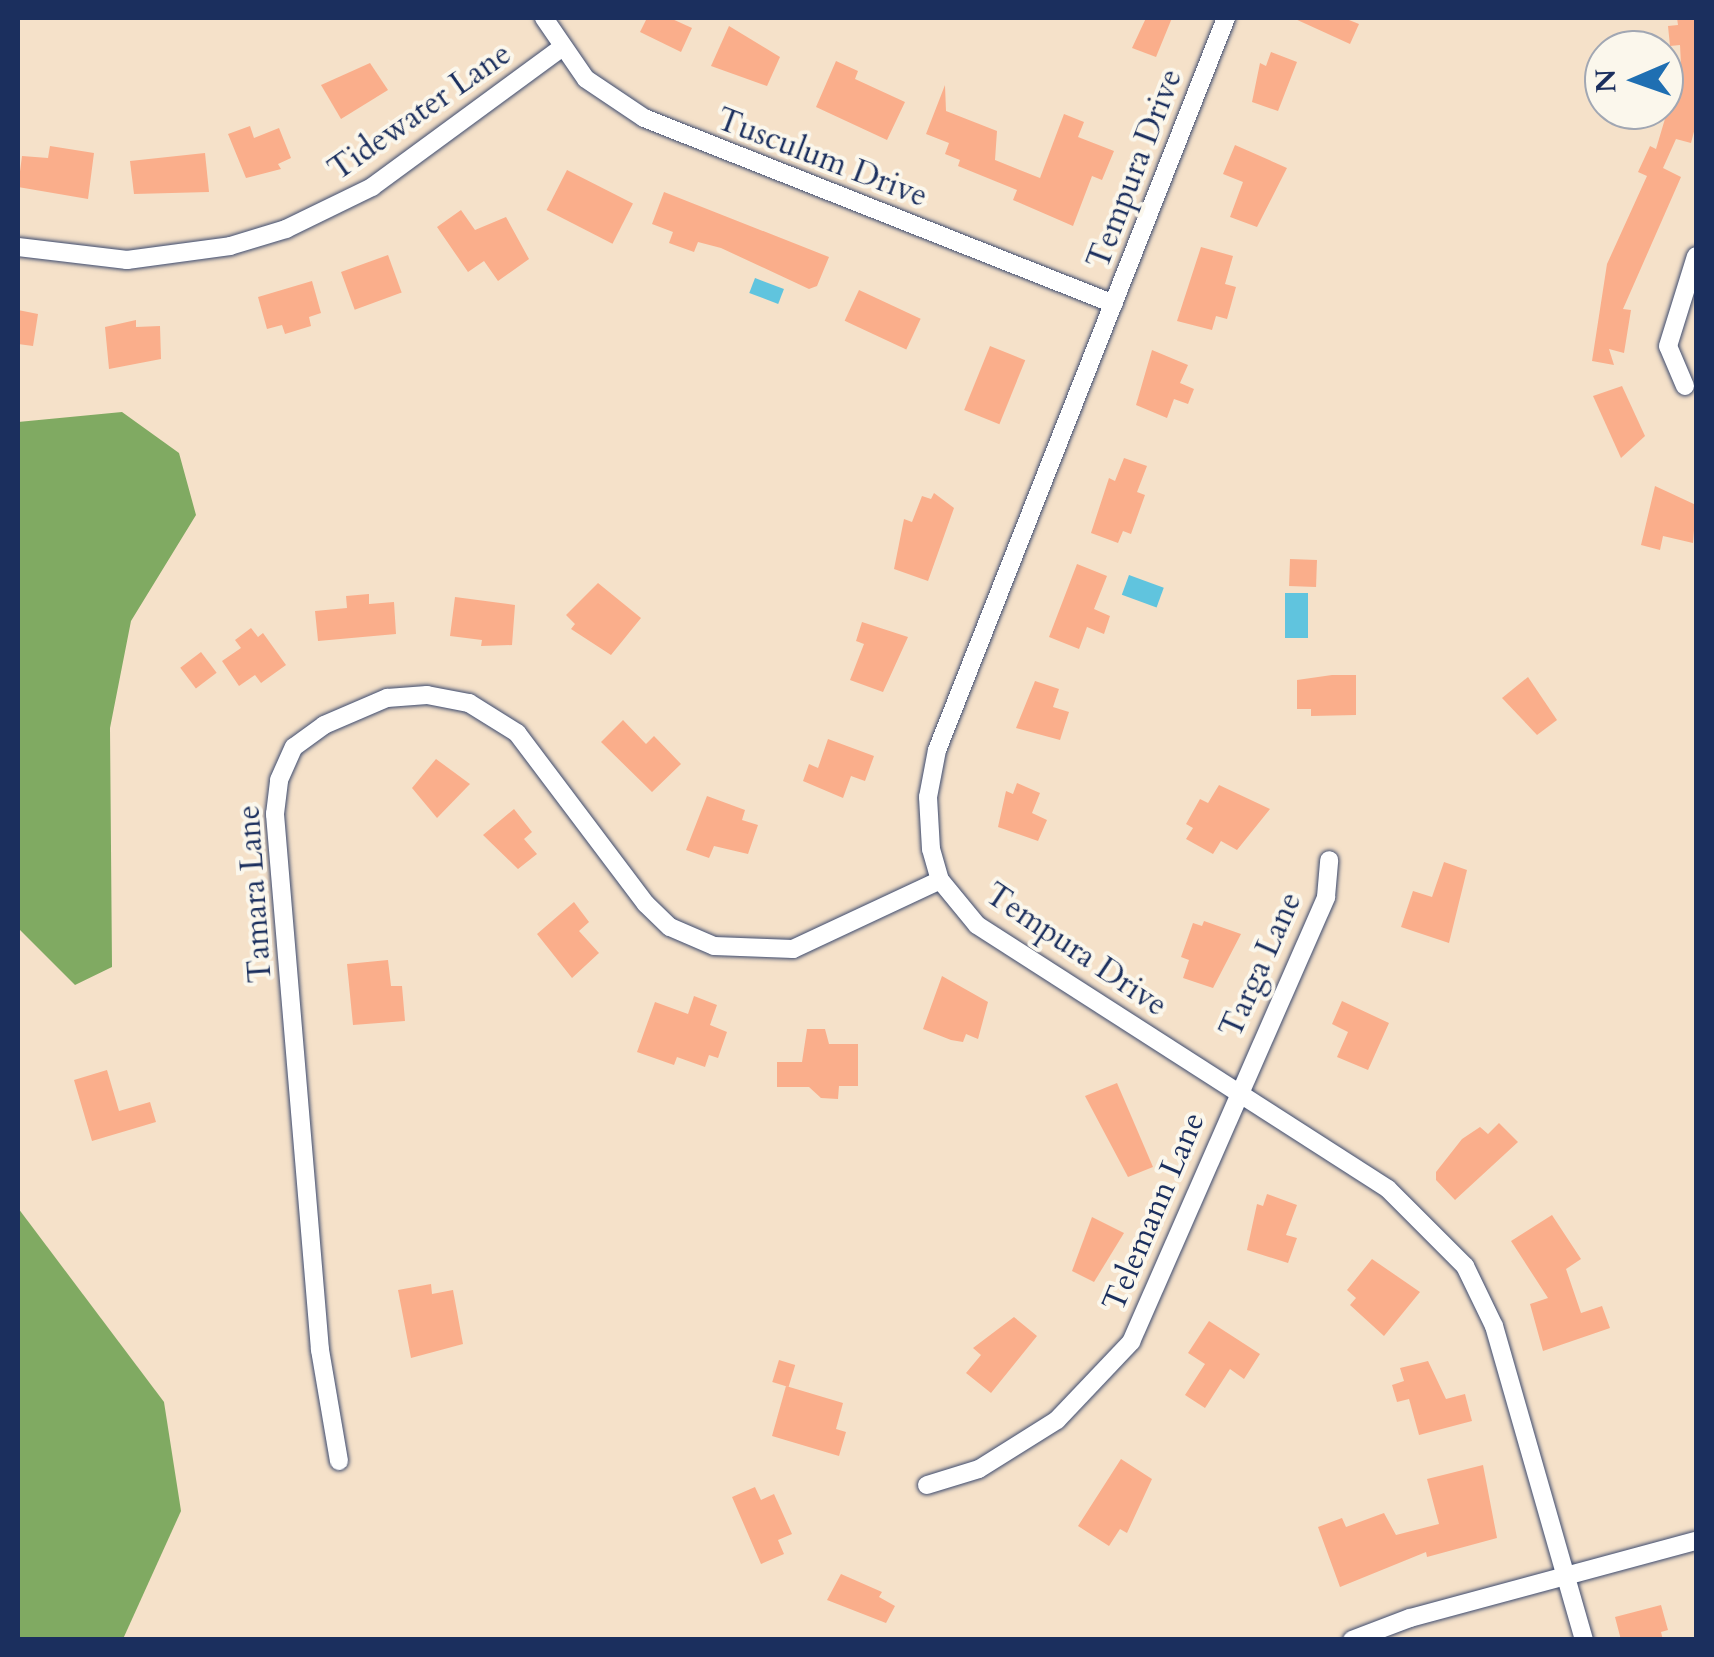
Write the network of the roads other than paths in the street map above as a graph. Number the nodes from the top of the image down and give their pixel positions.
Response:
1 (544, 18) edge
2 (1226, 18) edge
3 (560, 49) junction
4 (18, 247) edge
5 (1696, 256) edge
6 (1114, 304) junction
7 (1685, 386) dead end
8 (1329, 860) dead end
9 (940, 880) junction
10 (1237, 1091) junction
11 (338, 1461) dead end
12 (927, 1484) dead end
13 (1696, 1541) edge
14 (1567, 1575) junction
15 (1352, 1640) edge
16 (1584, 1640) edge

1 - 3 street, Tusculum Drive
2 - 6 street, Tempura Drive
3 - 4 street, Tidewater Lane
3 - 6 street, Tusculum Drive
5 - 7 street
6 - 9 street, Tempura Drive
8 - 10 street, Targa Lane
9 - 10 street, Tempura Drive
9 - 11 street, Tamara Lane
10 - 12 street, Telemann Lane
10 - 14 street, Tempura Drive
13 - 14 street
14 - 15 street
14 - 16 street, Tempura Drive

